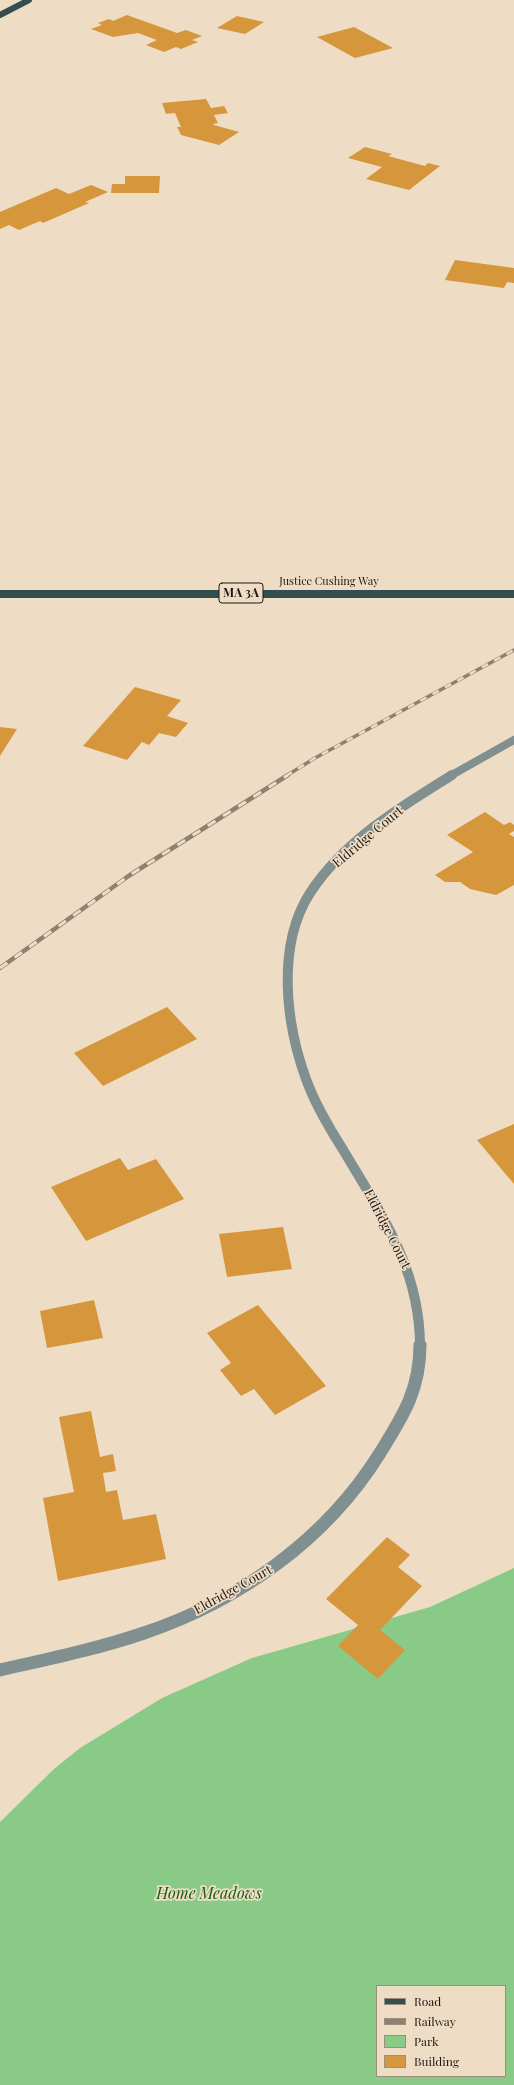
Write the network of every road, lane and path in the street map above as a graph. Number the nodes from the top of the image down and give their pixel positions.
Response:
1 (29, 0) edge
2 (0, 16) edge
3 (0, 594) edge
4 (514, 594) edge
5 (514, 740) edge
6 (0, 1670) edge

1 - 2 main road
3 - 4 main road, Justice Cushing Way / MA 3A
5 - 6 street, Eldridge Court

